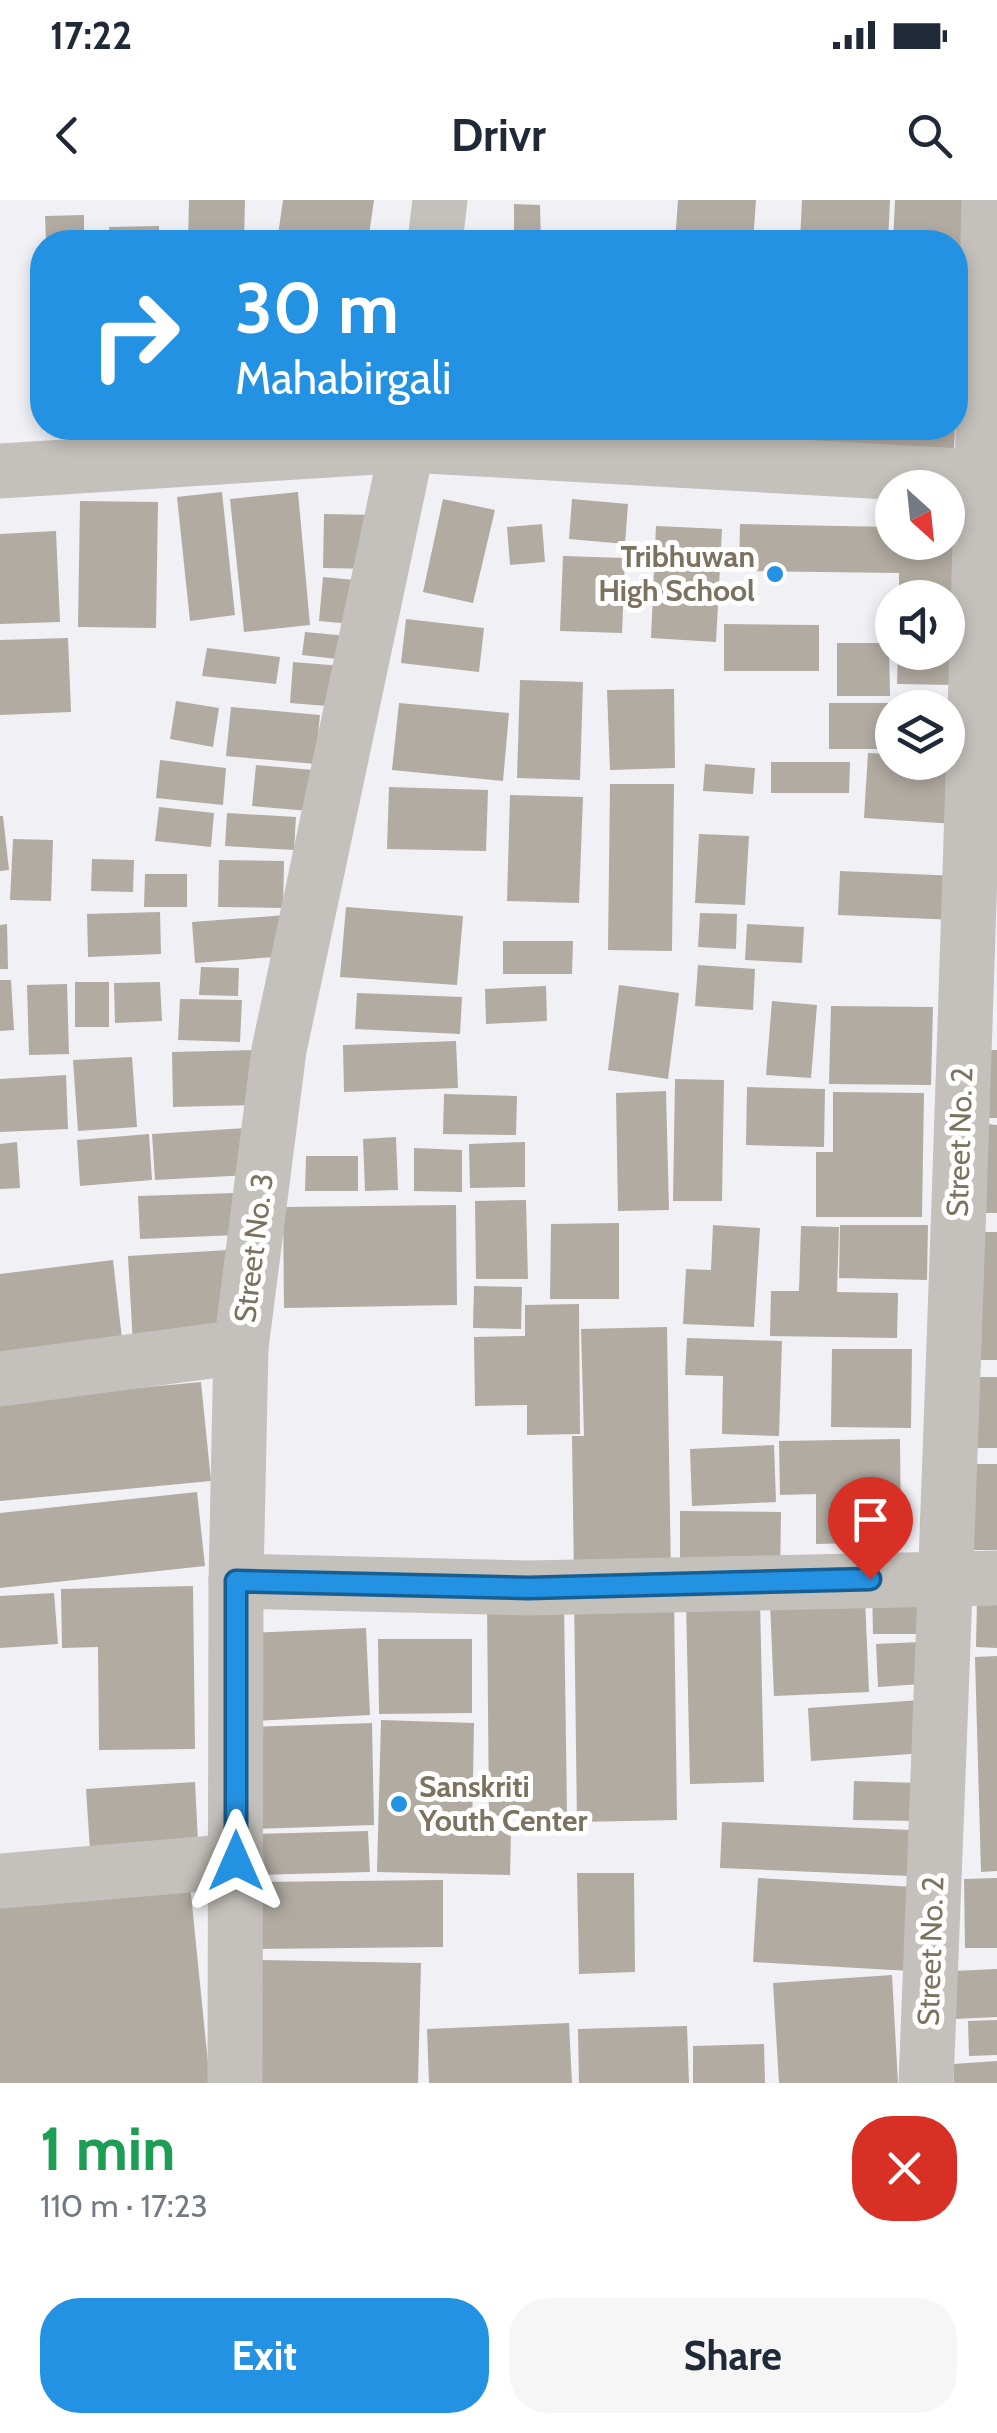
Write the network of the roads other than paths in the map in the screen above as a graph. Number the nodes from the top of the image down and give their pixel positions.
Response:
1 (440, 200) edge
2 (989, 200) edge
3 (436, 230) edge
4 (364, 440) edge
5 (408, 440) edge
6 (464, 440) edge
7 (0, 472) edge
8 (990, 478) edge
9 (242, 1347) junction
10 (0, 1379) edge
11 (971, 1577) edge
12 (236, 1581) junction
13 (236, 1861) junction
14 (0, 1881) edge
15 (235, 2083) edge
16 (926, 2083) edge

1 - 3 street
2 - 8 street, Street No. 2
4 - 7 street
5 - 9 street, Street No. 3
6 - 8 street
8 - 11 street, Street No. 2
9 - 10 street
9 - 12 street, Street No. 3
11 - 12 street
11 - 16 street, Street No. 2
12 - 13 street, Street No. 3
13 - 14 street
13 - 15 street, Street No. 3

